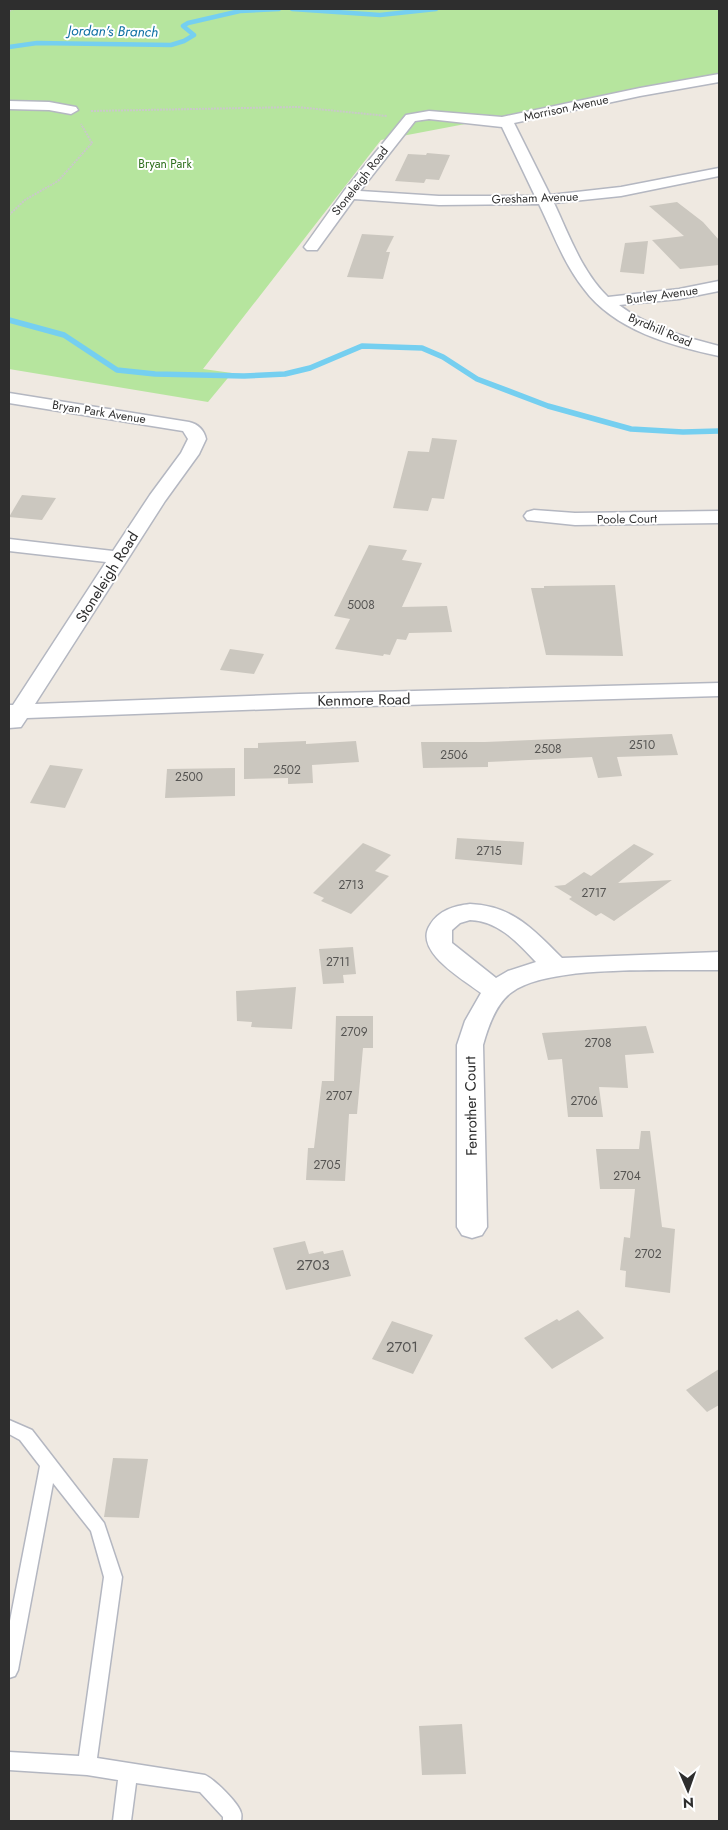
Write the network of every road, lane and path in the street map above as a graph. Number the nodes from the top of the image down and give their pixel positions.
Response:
1 (13, 9) edge
2 (9, 11) edge
3 (719, 78) edge
4 (9, 105) edge
5 (71, 110) junction
6 (412, 118) junction
7 (502, 121) junction
8 (719, 172) edge
9 (350, 194) junction
10 (544, 200) junction
11 (9, 215) edge
12 (312, 247) dead end
13 (719, 286) edge
14 (604, 302) junction
15 (719, 351) edge
16 (9, 398) edge
17 (189, 427) joint
18 (534, 516) dead end
19 (719, 517) edge
20 (9, 545) edge
21 (119, 558) junction
22 (719, 690) edge
23 (12, 718) edge
24 (719, 961) edge
25 (557, 968) junction
26 (495, 991) junction
27 (472, 1227) dead end
28 (9, 1427) edge
29 (49, 1464) junction
30 (9, 1670) edge
31 (9, 1761) edge
32 (87, 1766) junction
33 (128, 1772) junction
34 (122, 1821) edge
35 (232, 1821) edge

1 - 2 path
3 - 7 street, Morrison Avenue
4 - 5 street
5 - 6 path
5 - 11 path
6 - 7 street, Morrison Avenue
6 - 9 street, Stoneleigh Road
7 - 10 street, Byrdhill Road
8 - 10 street, Gresham Avenue
9 - 10 street, Gresham Avenue
9 - 12 street, Stoneleigh Road
10 - 14 street, Byrdhill Road
13 - 14 street, Burley Avenue
14 - 15 street, Byrdhill Road
16 - 17 street, Bryan Park Avenue
17 - 21 street, Stoneleigh Road
18 - 19 street, Poole Court
20 - 21 street
21 - 23 street, Stoneleigh Road
22 - 23 street, Kenmore Road
24 - 25 street
25 - 26 street
25 - 26 street
26 - 27 street, Fenrother Court
28 - 29 lane
29 - 30 lane
29 - 32 lane
31 - 32 lane
32 - 33 lane
33 - 34 lane
33 - 35 lane

